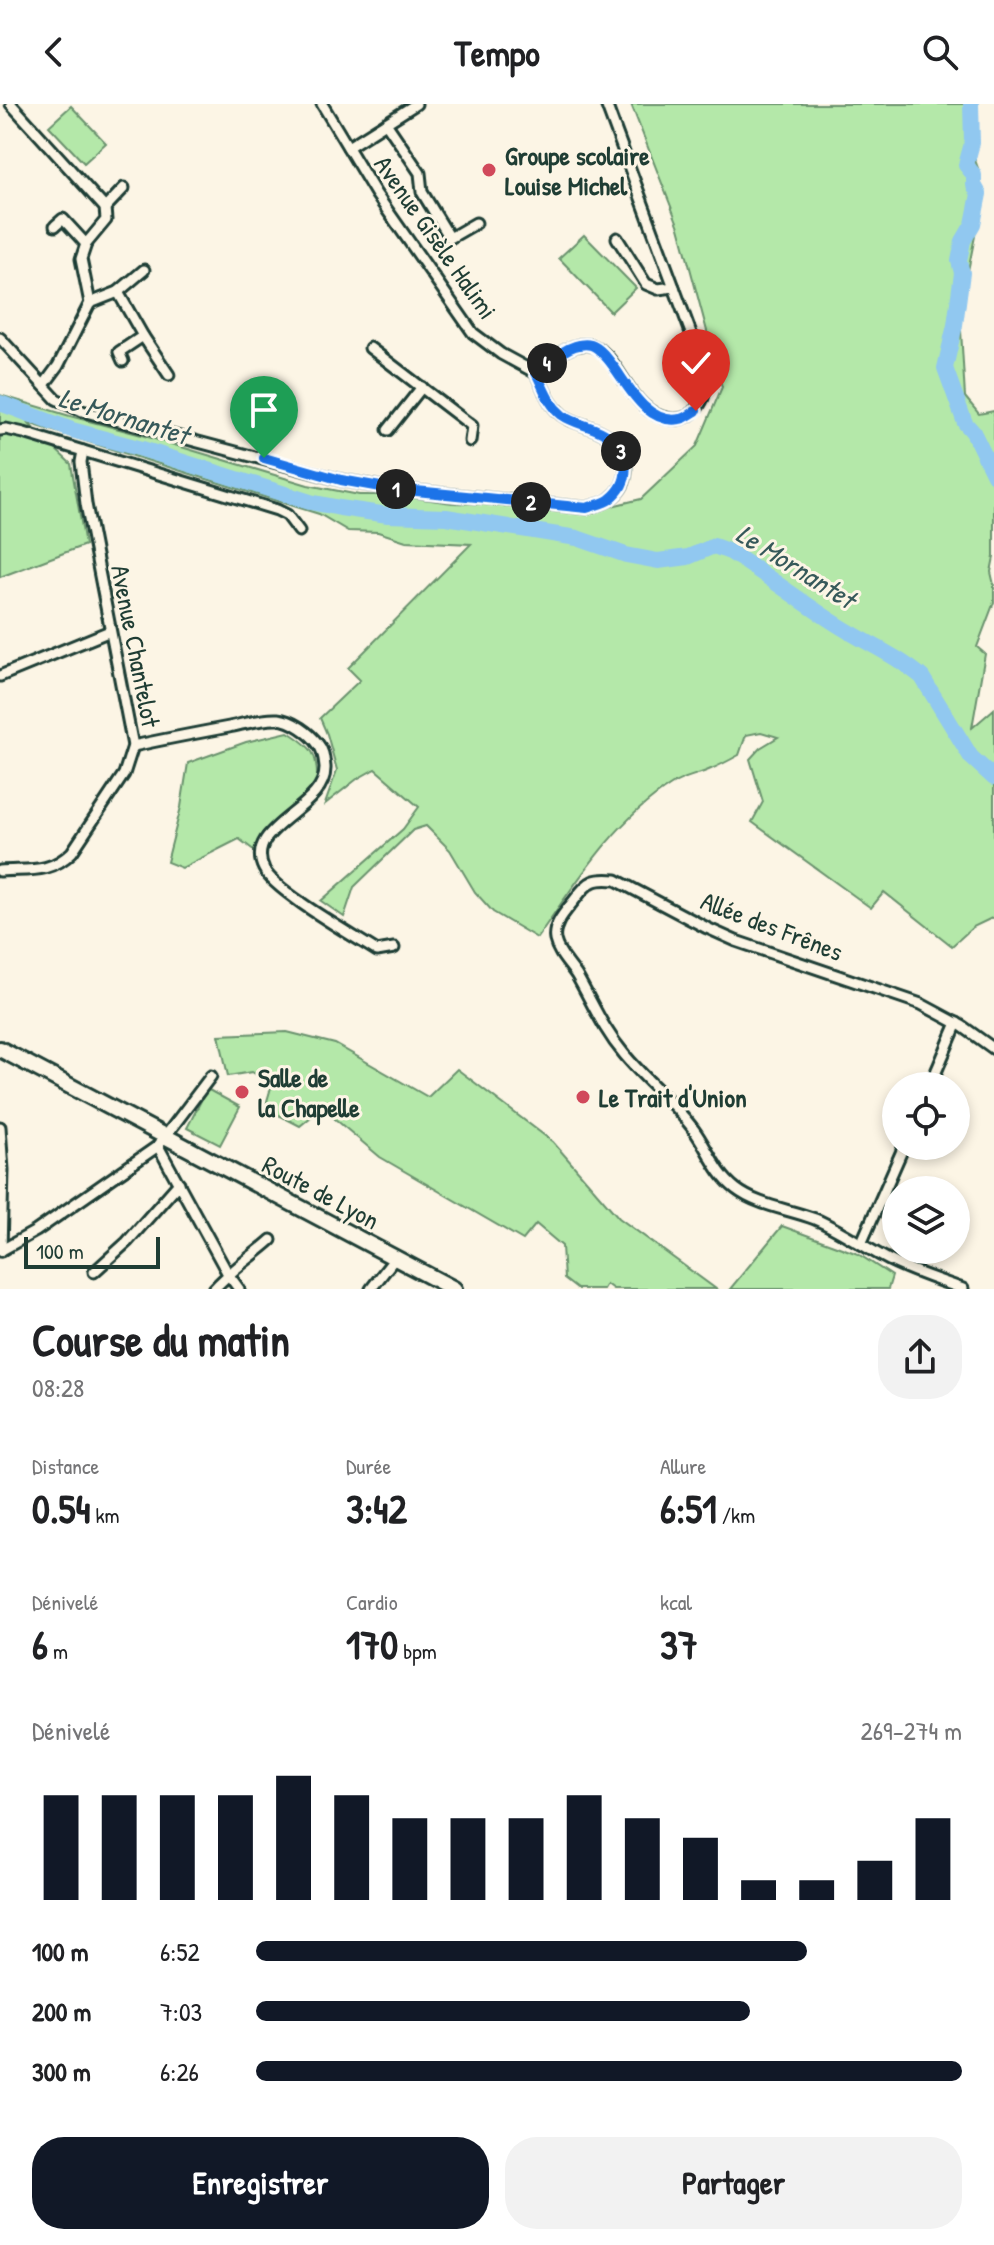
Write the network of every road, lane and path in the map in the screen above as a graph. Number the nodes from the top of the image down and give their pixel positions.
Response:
1 (11, 104) edge
2 (322, 104) edge
3 (416, 104) edge
4 (606, 104) edge
5 (386, 123) junction
6 (348, 147) junction
7 (124, 188) dead end
8 (105, 208) junction
9 (476, 223) dead end
10 (55, 226) dead end
11 (617, 238) dead end
12 (86, 244) junction
13 (144, 270) dead end
14 (674, 287) junction
15 (118, 292) junction
16 (90, 303) junction
17 (143, 336) junction
18 (0, 338) edge
19 (370, 348) dead end
20 (123, 361) dead end
21 (536, 373) junction
22 (169, 375) dead end
23 (44, 385) junction
24 (422, 387) junction
25 (0, 430) edge
26 (388, 430) dead end
27 (470, 441) dead end
28 (83, 451) junction
29 (299, 531) dead end
30 (110, 631) junction
31 (0, 676) edge
32 (133, 746) junction
33 (0, 871) edge
34 (394, 948) dead end
35 (957, 1023) junction
36 (0, 1049) edge
37 (994, 1049) edge
38 (936, 1072) edge
39 (211, 1076) dead end
40 (0, 1127) edge
41 (162, 1141) junction
42 (898, 1160) edge
43 (179, 1183) junction
44 (271, 1240) dead end
45 (861, 1244) junction
46 (1, 1251) edge
47 (395, 1258) junction
48 (94, 1272) dead end
49 (228, 1274) junction
50 (214, 1289) edge
51 (239, 1289) edge
52 (371, 1289) edge
53 (454, 1289) edge
54 (963, 1289) edge

1 - 8 street
2 - 6 street, Avenue Gisèle Halimi
3 - 5 street
4 - 14 street
5 - 6 street
5 - 9 street
6 - 21 street, Avenue Gisèle Halimi
7 - 8 street
8 - 12 street
10 - 12 street
11 - 14 street
12 - 16 street
13 - 15 street
14 - 21 street
15 - 16 street
15 - 17 street
16 - 23 street
17 - 20 street
17 - 22 street
18 - 23 street
19 - 24 street
21 - 23 street
24 - 26 street
24 - 27 street
25 - 28 street
28 - 29 street
28 - 30 street, Avenue Chantelot
30 - 31 street
30 - 32 street, Avenue Chantelot
32 - 33 street, Avenue Chantelot
32 - 34 street
35 - 37 street
35 - 38 street
35 - 45 street, Allée des Frênes
36 - 41 main road, Route de Lyon
39 - 41 street
40 - 46 street
41 - 43 street
41 - 46 street
41 - 47 main road, Route de Lyon
42 - 45 street
43 - 48 street
43 - 49 street
44 - 49 street
45 - 54 street
47 - 52 street
47 - 53 main road, Route de Lyon
49 - 50 street
49 - 51 street

